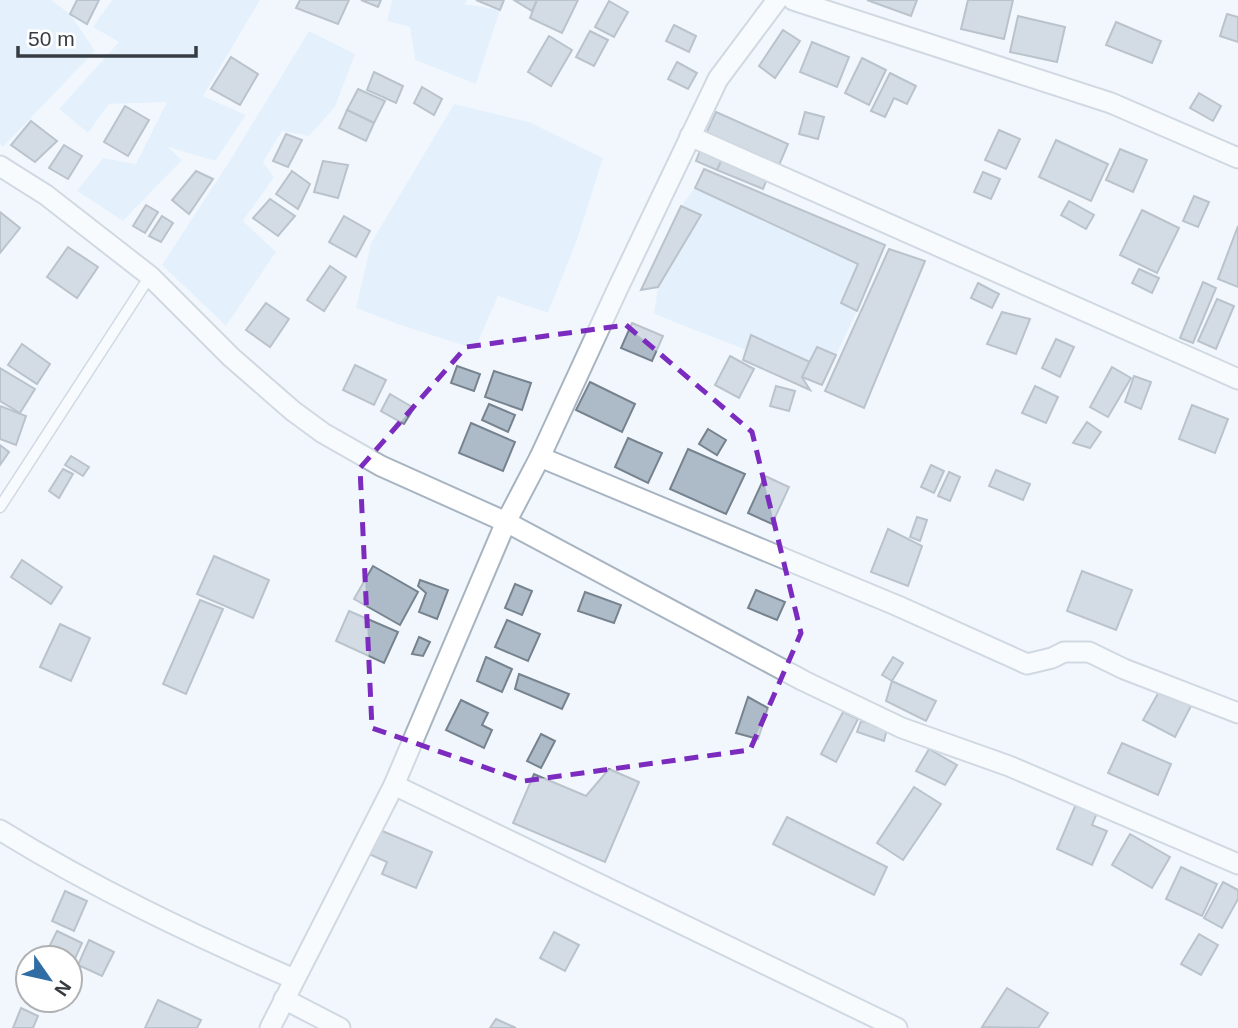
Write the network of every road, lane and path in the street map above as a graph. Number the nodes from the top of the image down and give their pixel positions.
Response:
1 (777, 0) edge
2 (793, 0) edge
3 (691, 136) junction
4 (1238, 158) edge
5 (0, 166) edge
6 (150, 276) junction
7 (1238, 379) edge
8 (540, 457) junction
9 (0, 507) edge
10 (506, 522) junction
11 (1238, 713) edge
12 (394, 785) junction
13 (0, 830) edge
14 (1238, 864) edge
15 (295, 979) junction
16 (285, 999) junction
17 (270, 1028) edge
18 (340, 1028) edge
19 (897, 1028) edge

1 - 3 street
2 - 4 street
3 - 7 street
3 - 8 street
5 - 6 street
6 - 9 lane
6 - 10 street
8 - 10 street
8 - 11 street
10 - 12 street
10 - 14 street
12 - 15 street
12 - 19 street
13 - 15 street
15 - 16 street
16 - 17 street
16 - 18 street

